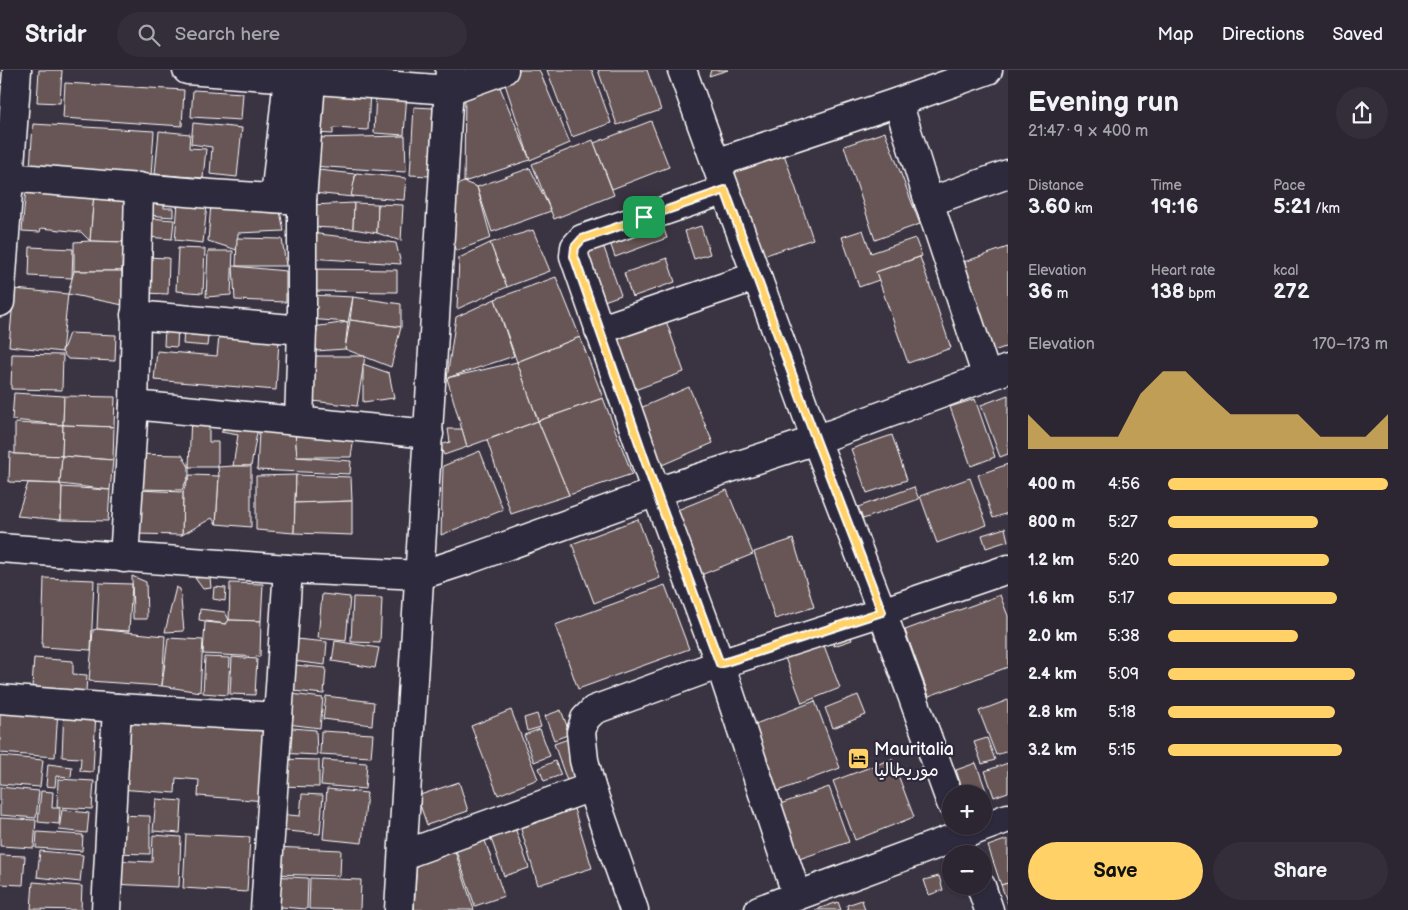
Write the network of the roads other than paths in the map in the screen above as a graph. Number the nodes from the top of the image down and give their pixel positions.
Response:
1 (17, 70) edge
2 (187, 70) edge
3 (504, 70) edge
4 (682, 70) edge
5 (988, 70) edge
6 (300, 79) junction
7 (450, 80) edge
8 (898, 102) junction
9 (716, 163) junction
10 (1008, 174) edge
11 (8, 177) junction
12 (138, 187) junction
13 (725, 190) junction
14 (275, 198) junction
15 (302, 200) junction
16 (929, 202) junction
17 (757, 276) junction
18 (0, 302) edge
19 (135, 315) junction
20 (302, 330) junction
21 (600, 330) junction
22 (997, 373) edge
23 (134, 405) junction
24 (299, 420) junction
25 (429, 434) junction
26 (816, 440) junction
27 (656, 492) junction
28 (0, 548) edge
29 (124, 558) junction
30 (288, 569) junction
31 (1008, 569) edge
32 (421, 574) junction
33 (882, 612) junction
34 (720, 664) junction
35 (0, 699) edge
36 (117, 708) junction
37 (278, 717) junction
38 (944, 785) edge
39 (591, 787) junction
40 (1008, 818) edge
41 (964, 838) edge
42 (403, 855) junction
43 (983, 895) edge
44 (798, 896) junction
45 (106, 910) edge
46 (265, 910) edge
47 (399, 910) edge
48 (634, 910) edge
49 (758, 910) edge
50 (989, 910) edge

1 - 11 street
2 - 6 street
3 - 7 street
4 - 9 street
5 - 8 street
6 - 7 street
6 - 14 street
6 - 15 street
7 - 25 street
8 - 9 street
8 - 16 street
9 - 13 street
10 - 16 street
11 - 12 street
11 - 18 street
12 - 14 street
12 - 19 street
13 - 17 street
13 - 21 street
14 - 15 street
15 - 20 street
16 - 22 street
17 - 21 street
17 - 26 street
19 - 20 street
19 - 23 street
20 - 24 street
21 - 27 street
22 - 26 street
23 - 24 street
23 - 29 street
24 - 25 street
25 - 32 street
26 - 27 street
26 - 33 street
27 - 32 street
27 - 34 street
28 - 29 street
29 - 30 street
30 - 32 street
30 - 37 street
31 - 33 street
32 - 42 street
33 - 34 street
33 - 38 street
34 - 39 street
34 - 44 street
35 - 36 street
36 - 37 street
36 - 45 street
37 - 46 street
39 - 42 street
39 - 48 street
40 - 41 street
41 - 44 street
42 - 47 street
43 - 50 street
44 - 49 street

